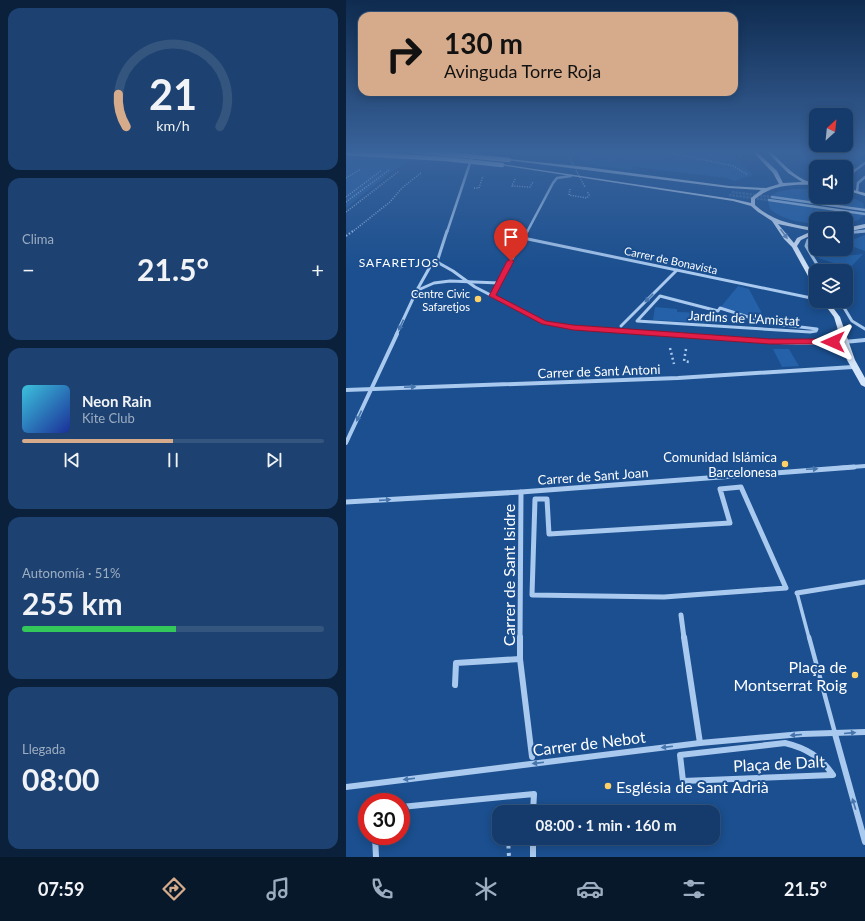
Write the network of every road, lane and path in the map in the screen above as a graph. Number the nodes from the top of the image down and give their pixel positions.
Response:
1 (361, 191) edge
2 (373, 191) edge
3 (399, 191) edge
4 (461, 191) edge
5 (549, 191) edge
6 (570, 191) dead end
7 (587, 191) edge
8 (672, 191) edge
9 (715, 191) edge
10 (717, 191) edge
11 (763, 191) edge
12 (853, 191) edge
13 (857, 192) joint
14 (865, 195) edge
15 (772, 197) tunnel mouth
16 (769, 200) tunnel mouth
17 (346, 202) edge
18 (753, 205) junction
19 (865, 210) edge
20 (346, 212) edge
21 (865, 214) edge
22 (774, 221) junction
23 (865, 226) edge
24 (809, 229) edge
25 (853, 229) edge
26 (865, 231) edge
27 (853, 232) edge
28 (809, 234) edge
29 (346, 236) edge
30 (523, 238) junction
31 (809, 240) edge
32 (794, 246) junction
33 (809, 251) edge
34 (437, 262) junction
35 (677, 270) junction
36 (809, 273) edge
37 (468, 282) junction
38 (499, 283) junction
39 (418, 290) junction
40 (492, 296) junction
41 (660, 296) joint
42 (809, 298) edge
43 (830, 308) edge
44 (844, 308) edge
45 (621, 326) dead end
46 (865, 329) edge
47 (865, 340) edge
48 (846, 342) junction
49 (670, 347) dead end
50 (853, 367) junction
51 (675, 369) dead end
52 (865, 385) edge
53 (371, 389) junction
54 (346, 390) edge
55 (346, 443) edge
56 (865, 466) edge
57 (522, 492) junction
58 (535, 499) joint
59 (346, 502) edge
60 (865, 582) edge
61 (797, 592) joint
62 (681, 615) dead end
63 (520, 659) junction
64 (455, 685) dead end
65 (865, 732) edge
66 (835, 734) junction
67 (700, 743) junction
68 (680, 755) joint
69 (532, 757) dead end
70 (346, 787) edge
71 (534, 805) edge
72 (410, 806) edge
73 (865, 842) edge
74 (375, 845) edge
75 (508, 845) edge
76 (533, 845) edge
77 (376, 857) edge
78 (509, 857) edge
79 (533, 857) edge

1 - 17 path
2 - 20 path
3 - 29 path
4 - 34 street
5 - 30 street
6 - 7 path, bridge
8 - 18 street
9 - 10 street
11 - 18 street
12 - 13 street
13 - 14 street
15 - 19 street
16 - 21 street
18 - 22 street
22 - 24 street
22 -> 32 street
23 - 25 street
26 - 27 street
28 - 32 street
30 - 35 street, Carrer de Bonavista
30 - 38 street
31 - 33 street
32 - 36 street
34 - 37 street
34 - 39 street
35 - 42 street, Carrer de Bonavista
35 -> 45 street
37 - 38 street
37 - 39 street
37 - 40 street
38 - 40 street
39 -> 53 street
40 - 48 street
41 - 41 street, Jardins de L'Amistat
43 - 48 street
44 - 46 street
47 - 48 street
48 - 50 street
49 - 51 path
50 - 52 street
53 -> 50 street, Carrer de Sant Antoni
53 - 54 street, Carrer de Sant Antoni
53 -> 55 street
57 -> 56 street, Carrer de Sant Joan
59 -> 57 street, Carrer de Sant Joan
57 - 63 street, Carrer de Sant Isidre
58 - 58 street
60 - 61 street
61 - 66 lane
62 - 67 street
63 - 64 street, Carrer de Sant Isidre
63 - 69 street, Carrer de Sant Isidre
66 -> 65 street, Carrer de Nebot
66 -> 67 street, Carrer de Nebot
73 -> 66 street
67 -> 70 street, Carrer de Nebot
68 - 68 street, Plaça de Dalt
71 - 72 street
74 - 77 street
75 - 78 path
76 - 79 street

